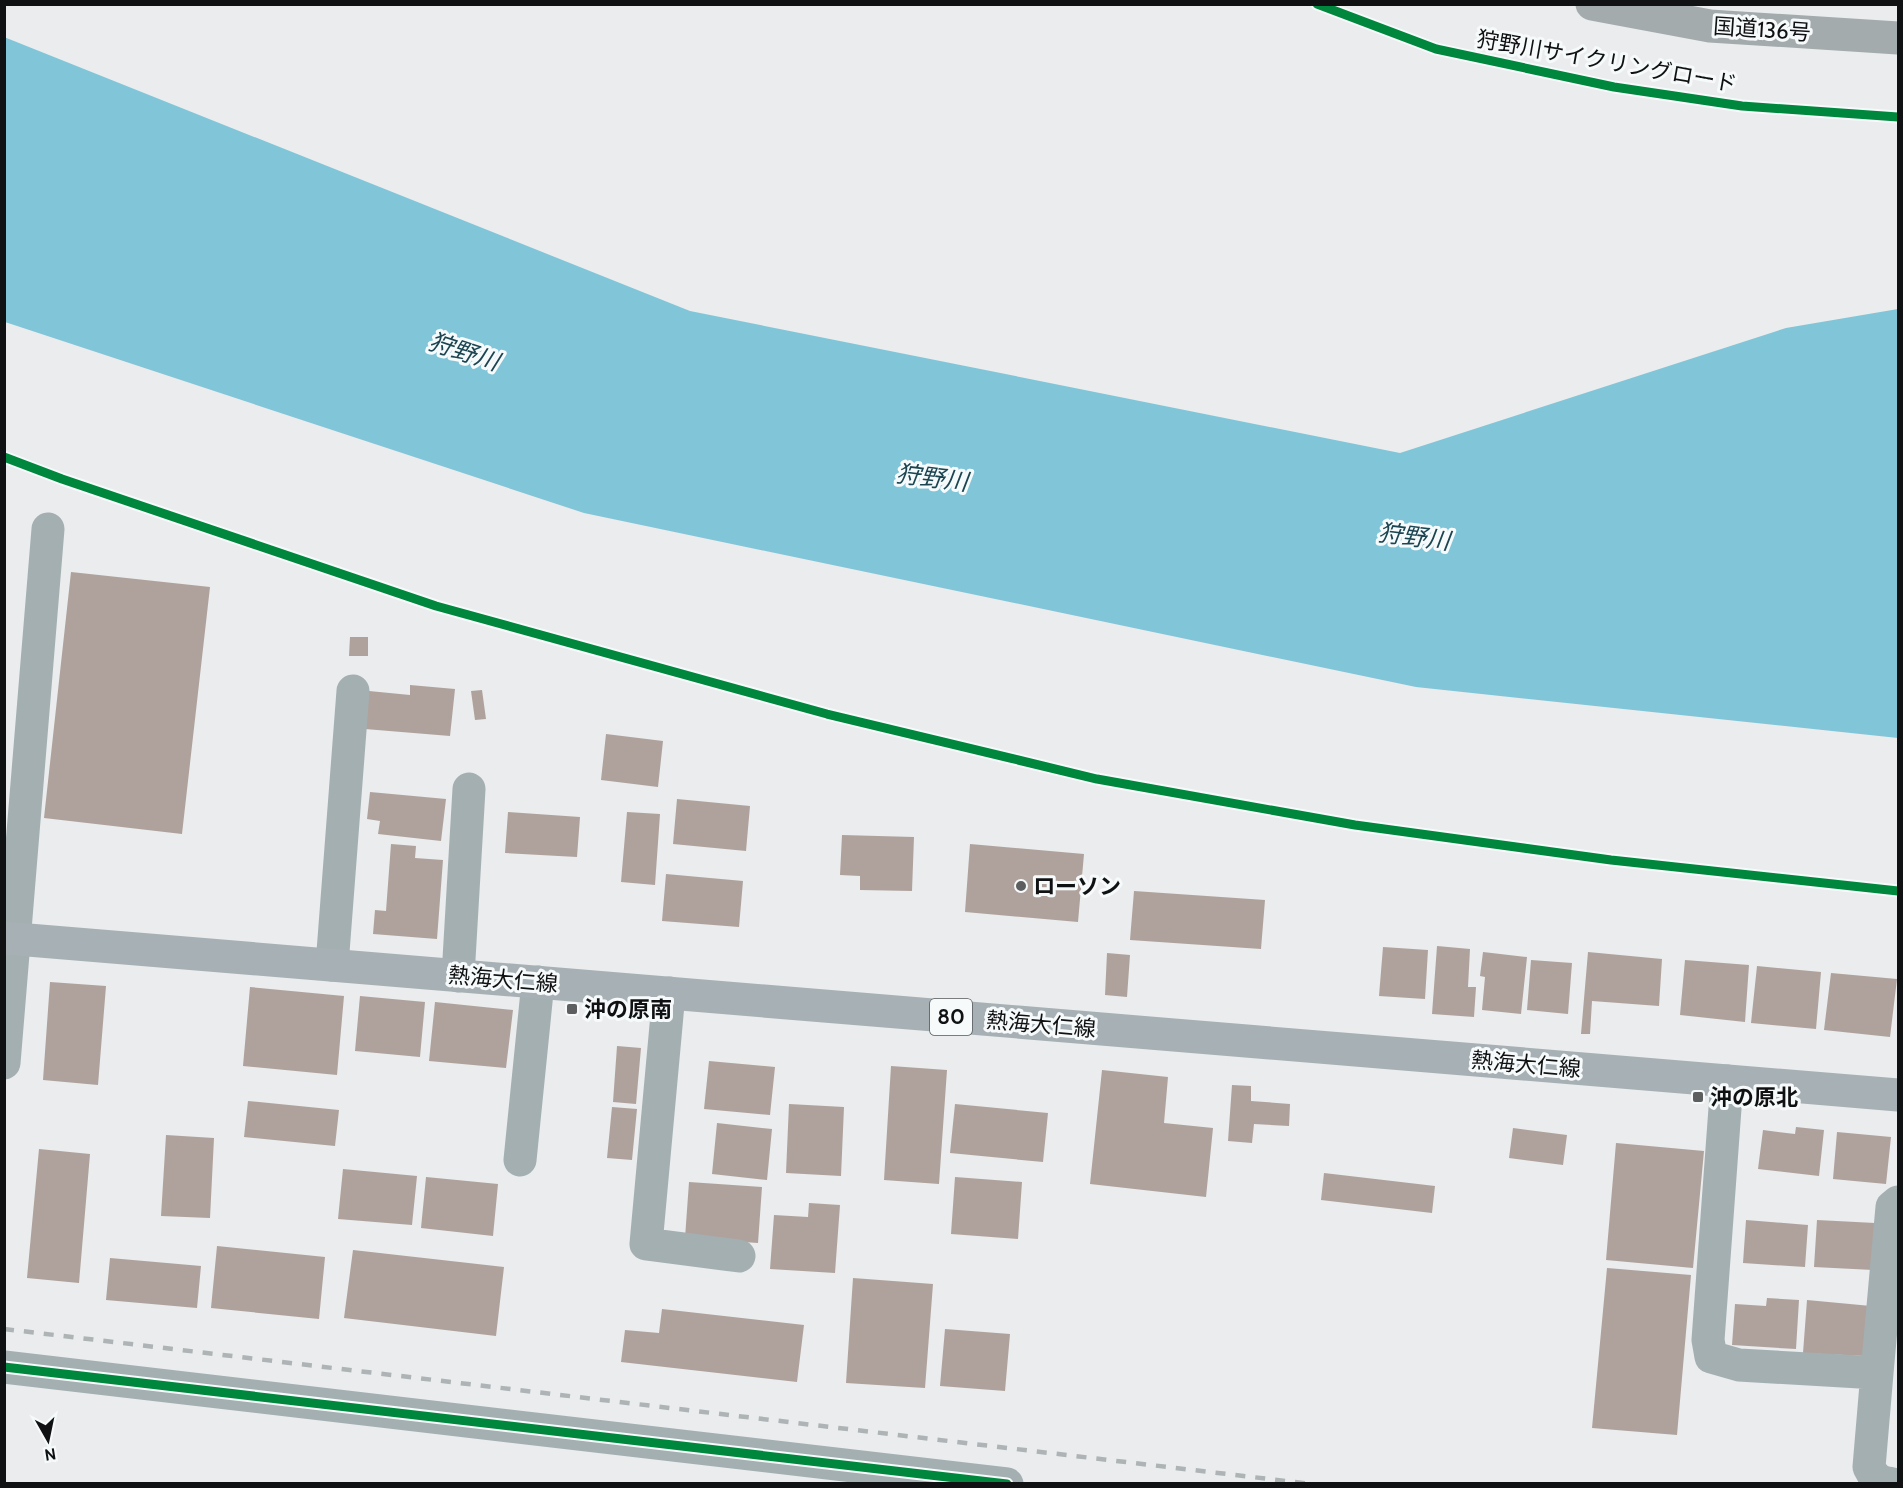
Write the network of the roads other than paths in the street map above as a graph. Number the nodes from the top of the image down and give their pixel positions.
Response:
1 (1592, 4) edge
2 (1899, 38) edge
3 (48, 529) dead end
4 (353, 691) dead end
5 (469, 789) dead end
6 (10, 938) edge
7 (332, 965) junction
8 (458, 976) junction
9 (538, 982) junction
10 (669, 993) junction
11 (4, 1063) edge
12 (1727, 1081) junction
13 (1899, 1095) edge
14 (520, 1160) dead end
15 (1899, 1202) edge
16 (739, 1256) dead end
17 (4, 1367) edge
18 (1877, 1373) junction
19 (1007, 1484) edge
20 (1893, 1484) edge

1 - 2 highway, 国道136号
3 - 6 street
4 - 7 street
5 - 8 street
6 - 7 main road, 熱海大仁線 / 80
6 - 11 street
7 - 8 main road, 熱海大仁線 / 80
8 - 9 main road, 熱海大仁線 / 80
9 - 10 main road, 熱海大仁線 / 80
9 - 14 street
10 - 12 main road, 熱海大仁線 / 80
10 - 16 street
12 - 13 main road, 熱海大仁線 / 80
12 - 18 street
15 - 18 street
17 - 19 street
18 - 20 street

